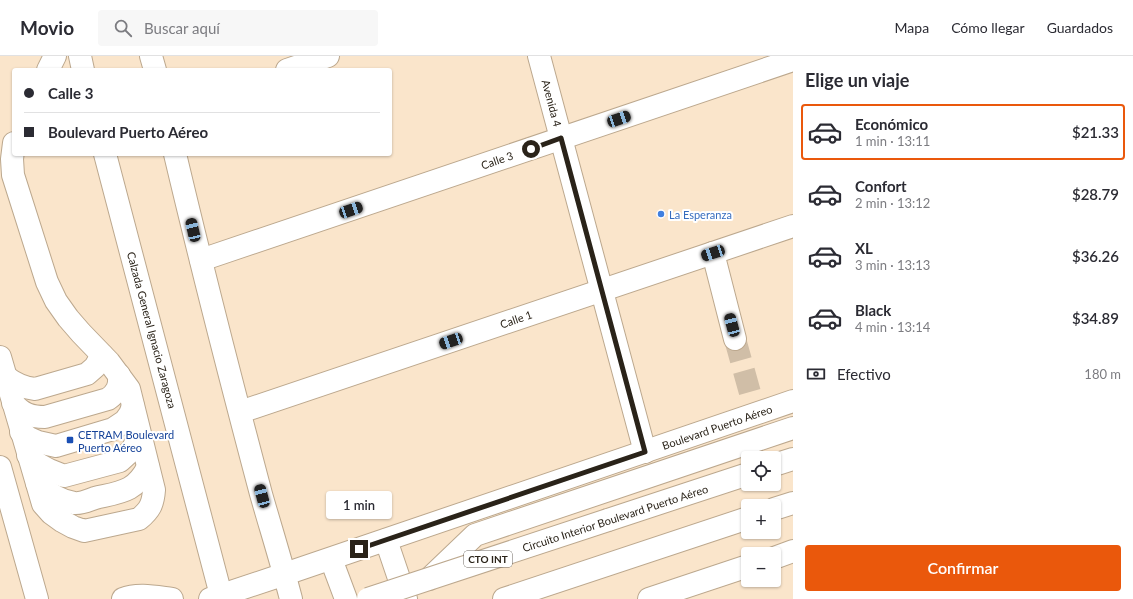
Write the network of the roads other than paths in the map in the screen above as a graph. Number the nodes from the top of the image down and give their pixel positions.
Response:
1 (55, 56) edge
2 (80, 56) edge
3 (152, 56) edge
4 (328, 56) edge
5 (539, 56) edge
6 (793, 60) edge
7 (49, 68) edge
8 (83, 68) edge
9 (155, 68) edge
10 (293, 68) edge
11 (561, 138) junction
12 (12, 156) edge
13 (106, 156) edge
14 (175, 156) edge
15 (793, 226) edge
16 (713, 253) junction
17 (201, 260) junction
18 (602, 290) junction
19 (736, 339) tunnel mouth
20 (102, 355) junction
21 (3, 367) edge
22 (119, 375) junction
23 (793, 401) edge
24 (13, 403) junction
25 (133, 406) junction
26 (240, 412) junction
27 (793, 428) edge
28 (21, 432) junction
29 (140, 435) junction
30 (645, 452) junction
31 (28, 455) junction
32 (793, 459) edge
33 (781, 463) edge
34 (0, 467) edge
35 (148, 467) junction
36 (741, 476) edge
37 (36, 483) junction
38 (741, 520) edge
39 (386, 540) junction
40 (793, 551) edge
41 (781, 555) edge
42 (332, 558) junction
43 (741, 569) edge
44 (285, 574) junction
45 (429, 579) junction
46 (680, 594) edge
47 (218, 598) edge
48 (38, 599) edge
49 (123, 599) edge
50 (172, 599) edge
51 (291, 599) edge
52 (346, 599) edge
53 (368, 599) edge
54 (406, 599) edge
55 (504, 599) edge
56 (649, 599) edge

1 - 7 main road
2 - 8 main road
3 - 9 main road
4 - 10 main road
5 - 11 main road, Avenida 4
6 - 11 main road, Calle 3
11 - 17 main road, Calle 3
11 - 18 main road, Avenida 4
12 - 20 main road
13 - 47 main road, Calzada General Ignacio Zaragoza
14 - 17 main road
15 - 16 main road, Calle 1
16 - 18 main road, Calle 1
16 - 19 main road
17 - 26 main road
18 - 26 main road, Calle 1
18 - 30 main road, Avenida 4
20 - 21 main road
20 - 22 main road
21 - 24 main road
22 - 24 main road
22 - 25 main road
23 - 30 main road, Boulevard Puerto Aéreo
24 - 28 main road
25 - 28 main road
25 - 29 main road
26 - 44 main road
27 - 45 main road
28 - 31 main road
29 - 31 main road
29 - 35 main road
30 - 39 main road, Boulevard Puerto Aéreo
31 - 37 main road
32 - 33 main road
34 - 48 main road
35 - 37 main road
35 - 37 main road
36 - 45 main road, Circuito Interior Boulevard Puerto Aéreo / CTO INT, bridge
38 - 55 main road
39 - 42 main road, Boulevard Puerto Aéreo
39 - 54 main road
40 - 41 main road
42 - 44 main road, Boulevard Puerto Aéreo
42 - 52 main road
43 - 46 main road
44 - 47 main road, Boulevard Puerto Aéreo
44 - 51 main road
45 - 53 main road, Circuito Interior Boulevard Puerto Aéreo / CTO INT, bridge
46 - 56 main road
49 - 50 main road

